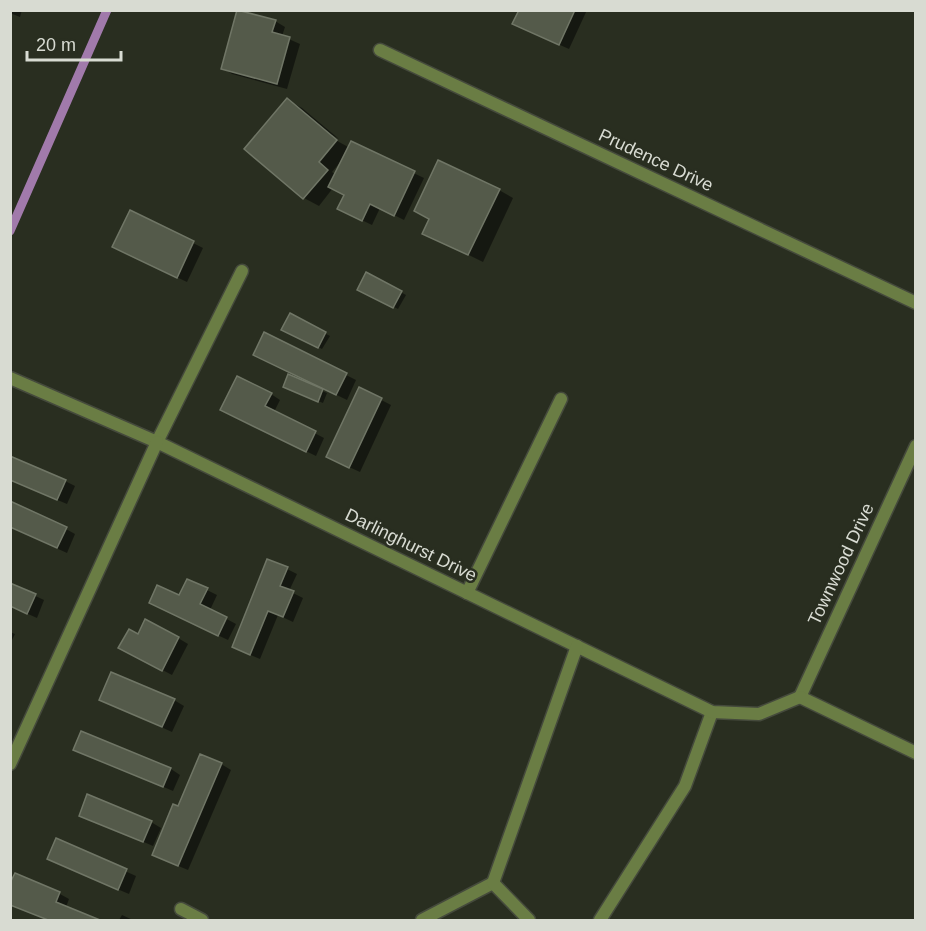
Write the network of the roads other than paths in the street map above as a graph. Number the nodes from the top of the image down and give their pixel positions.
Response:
1 (380, 50) dead end
2 (242, 271) dead end
3 (915, 303) edge
4 (10, 378) edge
5 (561, 399) dead end
6 (157, 442) junction
7 (915, 446) edge
8 (467, 593) junction
9 (577, 646) junction
10 (800, 697) junction
11 (712, 712) junction
12 (915, 753) edge
13 (10, 764) edge
14 (493, 883) junction
15 (181, 909) dead end
16 (202, 921) edge
17 (422, 921) edge
18 (529, 921) edge
19 (600, 921) edge

1 - 3 street, Prudence Drive
2 - 6 street
4 - 6 street, Darlinghurst Drive
5 - 8 street
6 - 8 street, Darlinghurst Drive
6 - 13 street
7 - 10 street, Townwood Drive
8 - 9 street, Darlinghurst Drive
9 - 11 street, Darlinghurst Drive
9 - 14 street
10 - 11 street, Darlinghurst Drive
10 - 12 street
11 - 19 street
14 - 17 street
14 - 18 street
15 - 16 street

